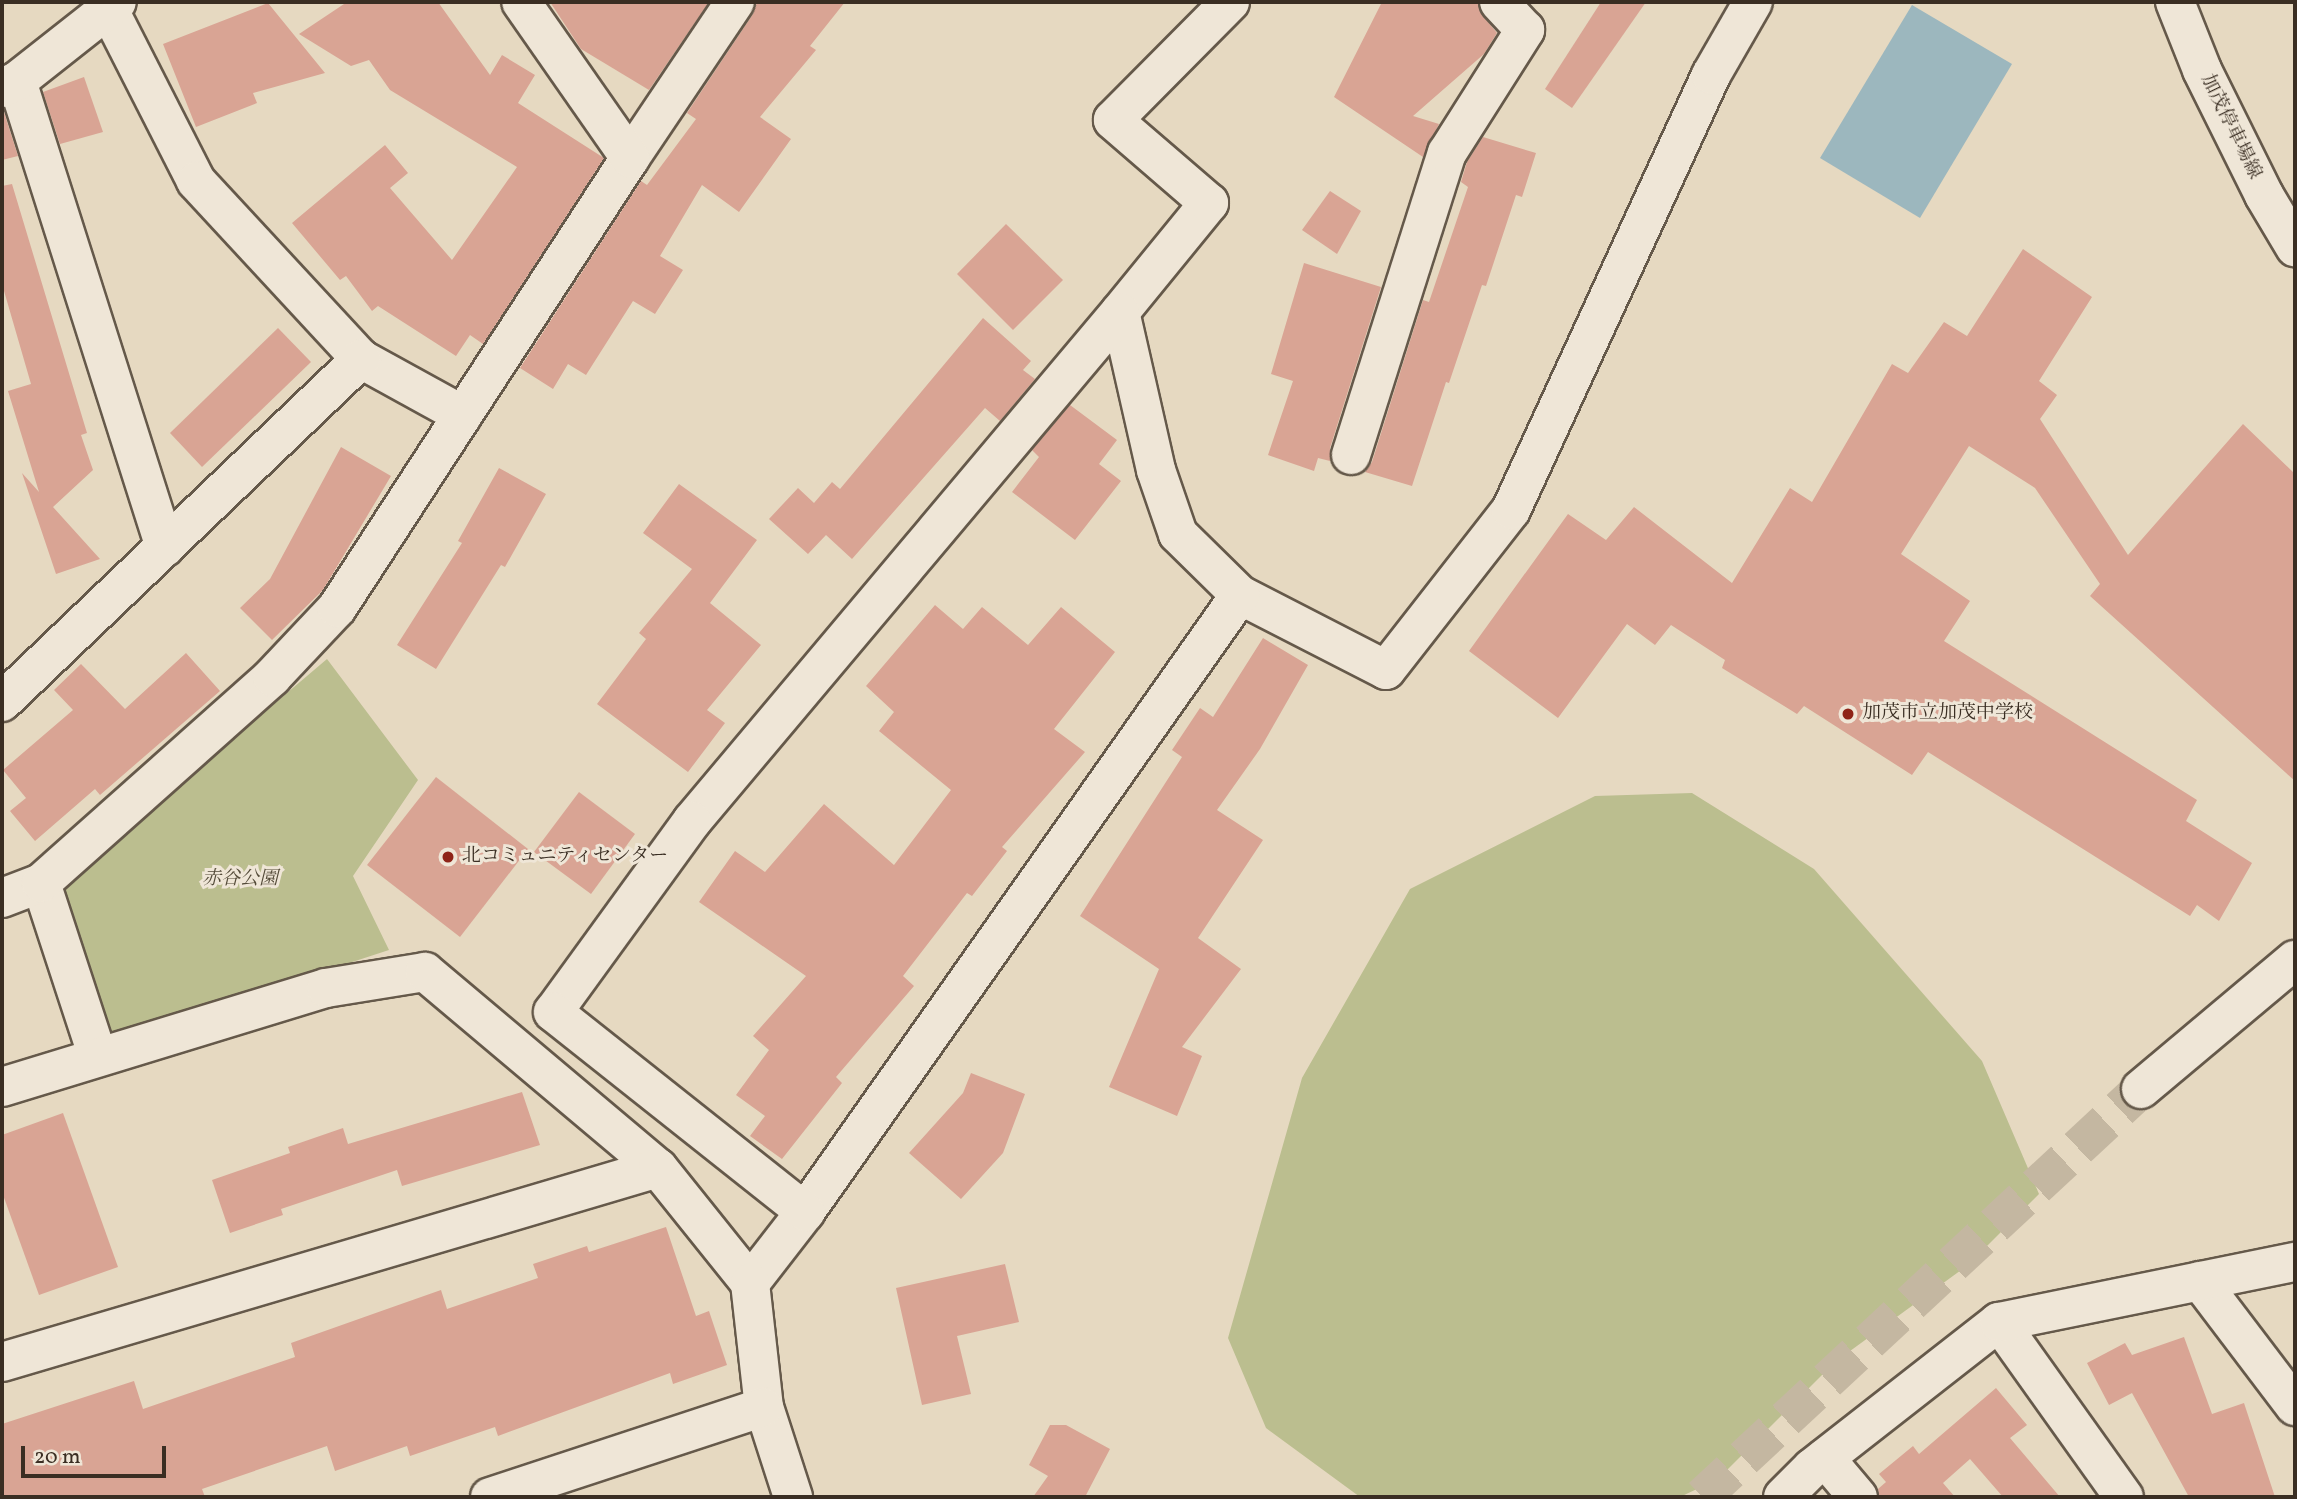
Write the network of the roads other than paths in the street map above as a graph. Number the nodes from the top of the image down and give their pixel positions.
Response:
1 (521, 2) edge
2 (735, 2) edge
3 (1230, 2) edge
4 (1499, 2) edge
5 (1753, 2) edge
6 (2175, 2) edge
7 (113, 5) edge
8 (10, 85) edge
9 (630, 158) junction
10 (2295, 247) edge
11 (1120, 312) junction
12 (361, 359) junction
13 (463, 415) junction
14 (1351, 455) dead end
15 (165, 547) junction
16 (1241, 596) junction
17 (2, 702) edge
18 (41, 883) junction
19 (2, 898) edge
20 (2295, 960) edge
21 (98, 1057) junction
22 (2, 1087) edge
23 (2141, 1090) tunnel mouth
24 (658, 1168) junction
25 (806, 1212) junction
26 (2295, 1262) edge
27 (2200, 1281) junction
28 (750, 1283) junction
29 (1999, 1322) junction
30 (2, 1362) edge
31 (2295, 1406) edge
32 (764, 1407) junction
33 (1825, 1458) junction
34 (490, 1497) edge
35 (793, 1497) edge
36 (1783, 1497) edge
37 (1858, 1497) edge
38 (2124, 1497) edge

1 - 9 street
2 - 9 street
3 - 11 street
4 - 14 street
5 - 16 street
6 - 10 street, 加茂停車場線
7 - 8 street
7 - 12 street
8 - 15 street
9 - 13 street
11 - 16 street
11 - 25 street
12 - 13 street
12 - 15 street
13 - 18 street
15 - 17 street
16 - 25 street
18 - 19 street
18 - 21 street
20 - 23 street
21 - 22 street
21 - 24 street
24 - 28 street
24 - 30 street
25 - 28 street
26 - 27 street
27 - 29 street
27 - 31 street
28 - 32 street
29 - 33 street
29 - 38 street
32 - 34 street
32 - 35 street
33 - 36 street
33 - 37 street

